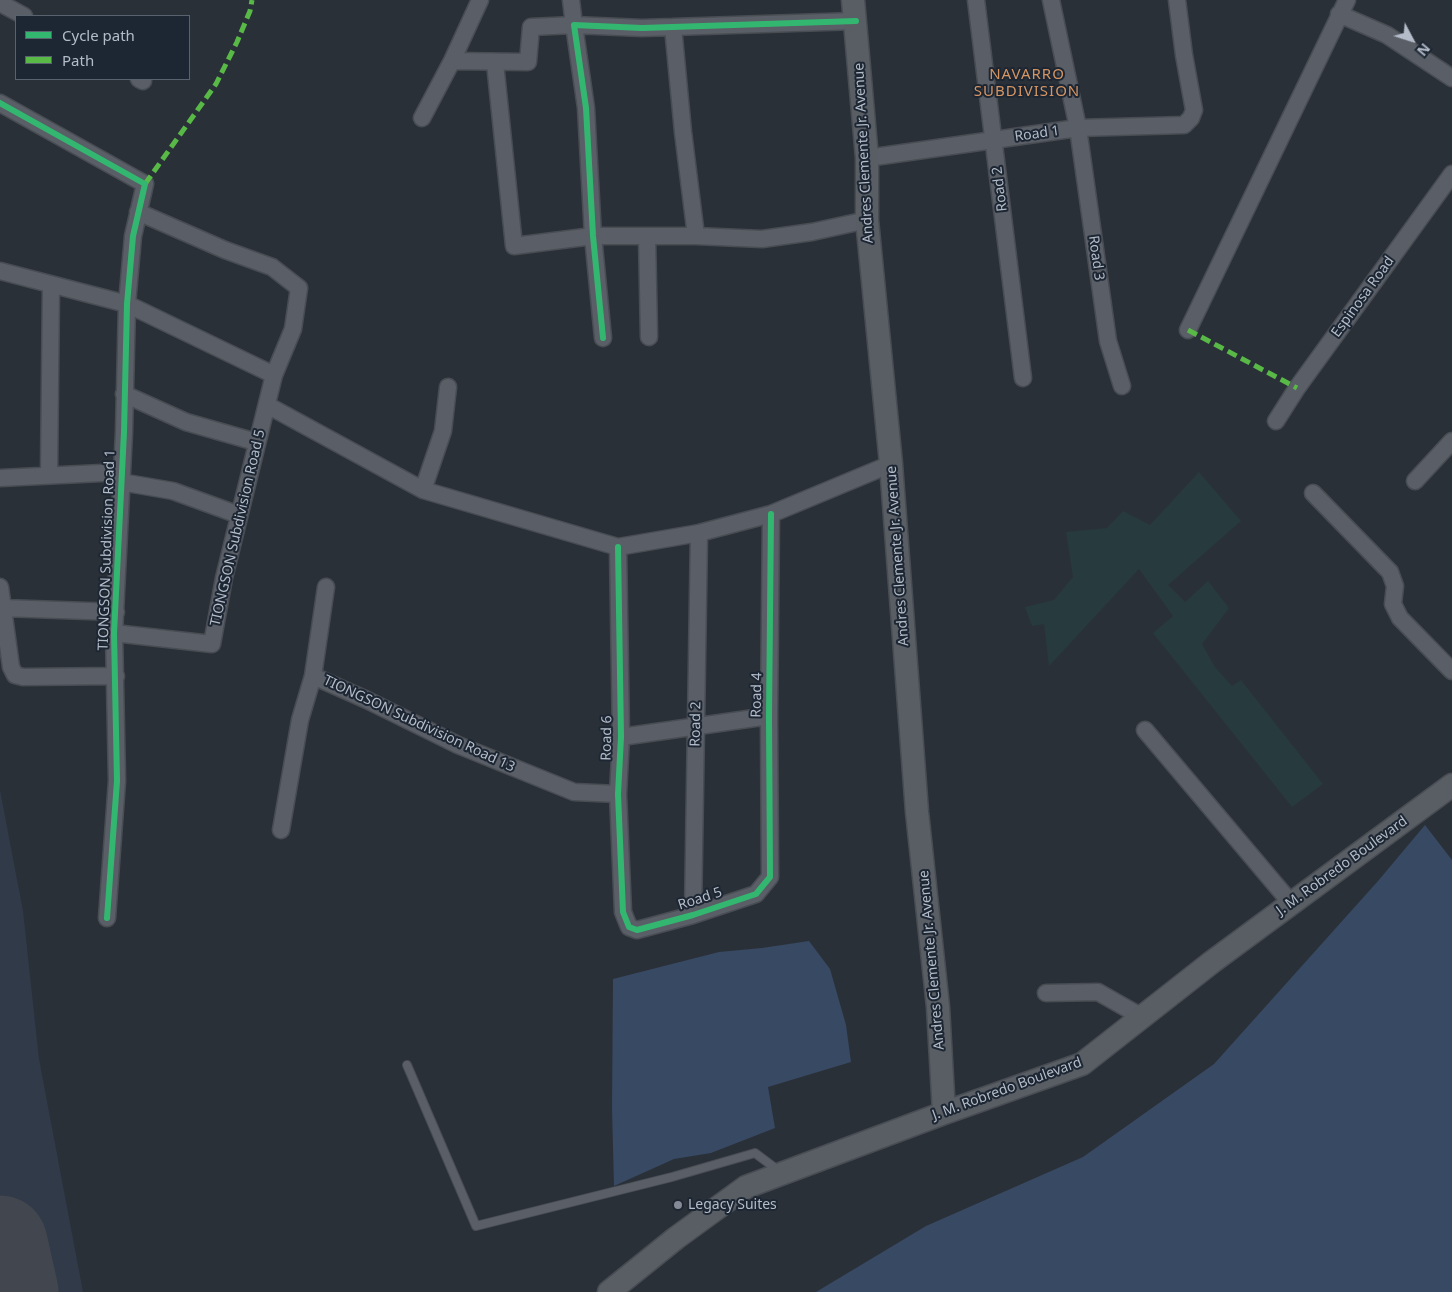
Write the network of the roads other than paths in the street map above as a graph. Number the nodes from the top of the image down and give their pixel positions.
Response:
1 (480, 0) edge
2 (571, 0) edge
3 (976, 0) edge
4 (1051, 0) edge
5 (1178, 0) edge
6 (0, 3) edge
7 (1343, 7) edge
8 (854, 11) edge
9 (22, 15) edge
10 (574, 25) junction
11 (673, 27) junction
12 (452, 62) junction
13 (495, 63) junction
14 (1452, 78) edge
15 (0, 103) edge
16 (422, 118) dead end
17 (1078, 128) junction
18 (994, 139) junction
19 (867, 158) junction
20 (1452, 174) edge
21 (138, 212) junction
22 (867, 220) junction
23 (593, 236) junction
24 (647, 236) junction
25 (696, 236) junction
26 (0, 271) edge
27 (51, 285) junction
28 (128, 304) junction
29 (1188, 330) dead end
30 (649, 337) dead end
31 (603, 338) dead end
32 (274, 375) junction
33 (1023, 378) dead end
34 (1122, 386) dead end
35 (448, 387) dead end
36 (124, 394) junction
37 (267, 405) junction
38 (1276, 421) dead end
39 (1452, 441) edge
40 (256, 442) junction
41 (891, 464) junction
42 (49, 476) junction
43 (121, 477) junction
44 (0, 478) edge
45 (1415, 481) dead end
46 (423, 490) junction
47 (1313, 493) dead end
48 (771, 514) junction
49 (239, 516) junction
50 (699, 533) junction
51 (618, 547) junction
52 (0, 587) edge
53 (326, 587) dead end
54 (3, 608) junction
55 (116, 612) junction
56 (114, 633) junction
57 (1452, 671) edge
58 (116, 676) junction
59 (313, 676) junction
60 (769, 716) junction
61 (696, 727) junction
62 (1145, 730) dead end
63 (621, 737) junction
64 (1452, 785) edge
65 (618, 794) junction
66 (281, 830) dead end
67 (770, 877) joint
68 (1291, 903) junction
69 (692, 915) junction
70 (107, 918) dead end
71 (629, 927) joint
72 (1046, 993) dead end
73 (1142, 1017) junction
74 (407, 1065) dead end
75 (944, 1113) junction
76 (782, 1174) junction
77 (609, 1292) edge

1 - 12 street
2 - 10 street
3 - 18 street, Road 2
4 - 17 street, Road 1
5 - 17 street
6 - 9 street
7 - 14 street
7 - 29 street
8 - 11 street
8 - 19 main road, Andres Clemente Jr. Avenue
10 - 11 street
10 - 13 street
10 - 23 street
11 - 25 street
12 - 13 street
12 - 16 street
13 - 23 street
15 - 21 street, TIONGSON Subdivision Road 1
17 - 18 street, Road 1
17 - 34 street, Road 3
18 - 19 street, Road 1
18 - 33 street, Road 2
19 - 22 main road, Andres Clemente Jr. Avenue
20 - 38 street, Espinosa Road
21 - 28 street, TIONGSON Subdivision Road 1
21 - 32 street, TIONGSON Subdivision Road 5
22 - 25 street
22 - 41 main road, Andres Clemente Jr. Avenue
23 - 24 street
23 - 31 street
24 - 25 street
24 - 30 street
26 - 27 street
27 - 28 street
27 - 42 street
28 - 32 street
28 - 36 street, TIONGSON Subdivision Road 1
32 - 37 street, TIONGSON Subdivision Road 5
35 - 46 street
36 - 40 street
36 - 43 street, TIONGSON Subdivision Road 1
37 - 40 street, TIONGSON Subdivision Road 5
37 - 46 street
39 - 45 street
40 - 49 street, TIONGSON Subdivision Road 5
41 - 48 street
41 - 75 main road, Andres Clemente Jr. Avenue
42 - 43 street
42 - 44 street
43 - 49 street
43 - 55 street, TIONGSON Subdivision Road 1
46 - 51 street
47 - 57 street
48 - 50 street
48 - 60 street, Road 4
49 - 56 street, TIONGSON Subdivision Road 5
50 - 51 street
50 - 61 street, Road 2
51 - 63 street, Road 6
52 - 54 street
53 - 59 street
54 - 55 street
54 - 58 street
55 - 56 street, TIONGSON Subdivision Road 1
56 - 58 street, TIONGSON Subdivision Road 1
58 - 70 street, TIONGSON Subdivision Road 1
59 - 65 street, TIONGSON Subdivision Road 13
59 - 66 street, TIONGSON Subdivision Road 13
60 - 61 street
60 - 67 street, Road 4
61 - 63 street
61 - 69 street, Road 2
62 - 68 street
63 - 65 street, Road 6
64 - 68 main road, J. M. Robredo Boulevard
65 - 71 street, Road 6
67 - 69 street, Road 5
68 - 73 main road, J. M. Robredo Boulevard
69 - 71 street, Road 5
72 - 73 street
73 - 75 main road, J. M. Robredo Boulevard
74 - 76 lane
75 - 76 main road, J. M. Robredo Boulevard
76 - 77 main road, J. M. Robredo Boulevard

